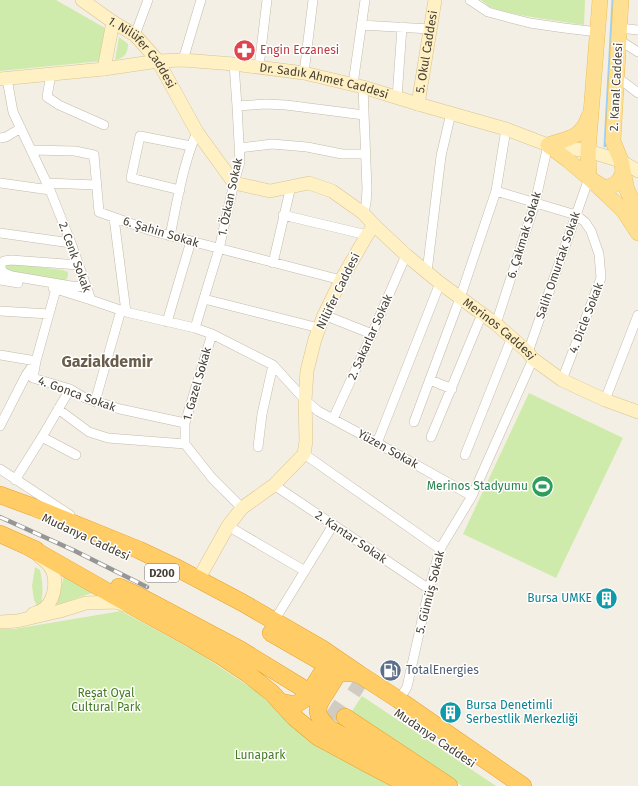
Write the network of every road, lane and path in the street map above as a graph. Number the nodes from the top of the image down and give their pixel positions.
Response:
1 (82, 0) edge
2 (148, 0) edge
3 (202, 0) edge
4 (267, 0) edge
5 (313, 0) edge
6 (365, 0) edge
7 (435, 0) edge
8 (470, 0) edge
9 (600, 0) edge
10 (621, 0) edge
11 (113, 22) junction
12 (361, 25) junction
13 (402, 27) junction
14 (430, 28) junction
15 (638, 30) edge
16 (598, 32) junction
17 (619, 34) junction
18 (135, 35) junction
19 (638, 52) edge
20 (183, 60) junction
21 (158, 61) junction
22 (234, 64) junction
23 (259, 67) junction
24 (104, 69) junction
25 (304, 73) junction
26 (50, 74) junction
27 (617, 77) junction
28 (3, 79) edge
29 (358, 85) junction
30 (638, 93) edge
31 (397, 98) junction
32 (418, 104) junction
33 (593, 105) junction
34 (238, 106) junction
35 (450, 113) junction
36 (364, 114) junction
37 (104, 125) dead end
38 (21, 128) junction
39 (506, 129) junction
40 (197, 132) junction
41 (0, 138) edge
42 (548, 145) junction
43 (191, 146) junction
44 (239, 148) junction
45 (31, 150) junction
46 (588, 151) junction
47 (365, 154) junction
48 (627, 168) edge
49 (589, 178) junction
50 (0, 183) edge
51 (234, 183) junction
52 (96, 185) junction
53 (48, 186) junction
54 (291, 186) junction
55 (180, 190) junction
56 (496, 192) junction
57 (535, 203) junction
58 (623, 210) junction
59 (363, 213) junction
60 (638, 213) edge
61 (283, 215) junction
62 (576, 215) junction
63 (114, 218) junction
64 (370, 230) junction
65 (0, 233) edge
66 (638, 233) edge
67 (170, 236) junction
68 (191, 241) junction
69 (71, 243) junction
70 (638, 243) edge
71 (220, 249) junction
72 (406, 255) junction
73 (273, 263) junction
74 (79, 265) junction
75 (427, 272) junction
76 (0, 280) edge
77 (340, 280) junction
78 (440, 283) junction
79 (87, 287) junction
80 (56, 289) junction
81 (460, 298) junction
82 (204, 299) junction
83 (92, 300) junction
84 (0, 311) edge
85 (124, 311) junction
86 (49, 314) junction
87 (482, 314) junction
88 (324, 315) junction
89 (638, 315) edge
90 (167, 322) junction
91 (496, 324) junction
92 (196, 328) junction
93 (319, 328) junction
94 (212, 334) junction
95 (372, 334) junction
96 (512, 337) junction
97 (0, 355) edge
98 (531, 355) junction
99 (36, 362) junction
100 (273, 365) junction
101 (430, 380) junction
102 (562, 380) junction
103 (70, 389) junction
104 (452, 389) junction
105 (305, 400) junction
106 (605, 400) junction
107 (95, 402) junction
108 (58, 410) junction
109 (638, 412) edge
110 (333, 419) junction
111 (414, 422) dead end
112 (185, 423) junction
113 (0, 426) edge
114 (42, 437) junction
115 (431, 437) dead end
116 (377, 443) junction
117 (185, 444) junction
118 (258, 446) dead end
119 (304, 454) junction
120 (76, 455) dead end
121 (465, 455) dead end
122 (0, 469) edge
123 (15, 480) junction
124 (274, 485) junction
125 (0, 496) edge
126 (472, 496) junction
127 (242, 508) junction
128 (333, 525) junction
129 (228, 526) junction
130 (97, 532) junction
131 (0, 534) edge
132 (27, 546) junction
133 (440, 549) junction
134 (305, 571) junction
135 (199, 578) junction
136 (428, 589) junction
137 (143, 612) junction
138 (17, 620) junction
139 (274, 620) junction
140 (0, 622) edge
141 (319, 654) junction
142 (362, 682) junction
143 (301, 687) tunnel mouth
144 (399, 700) junction
145 (281, 702) junction
146 (345, 717) tunnel mouth
147 (410, 786) edge
148 (428, 786) edge
149 (449, 786) edge
150 (506, 786) edge
151 (523, 786) edge

1 - 11 main road, 1. Nilüfer Caddesi
2 - 18 street
3 - 20 street
4 - 23 street
5 - 25 street
6 - 12 street
7 - 14 main road, 5. Okul Caddesi
8 - 16 street
9 - 16 main road, 2. Kanal Caddesi
10 - 17 main road, 2. Kanal Caddesi
11 - 18 main road, 1. Nilüfer Caddesi
11 - 24 main road
12 - 13 street
12 - 29 street
13 - 14 street
13 - 31 street
14 - 32 main road, 5. Okul Caddesi
15 - 17 street
16 - 33 main road, 2. Kanal Caddesi
17 - 19 street
17 - 27 main road, 2. Kanal Caddesi
18 - 21 main road, 1. Nilüfer Caddesi
20 - 21 main road, Dr. Sadık Ahmet Caddesi
20 - 22 main road, Dr. Sadık Ahmet Caddesi
21 - 24 main road, Dr. Sadık Ahmet Caddesi
21 - 40 main road, 1. Nilüfer Caddesi
22 - 23 main road, Dr. Sadık Ahmet Caddesi
22 - 34 street, 1. Özkan Sokak
23 - 25 main road, Dr. Sadık Ahmet Caddesi
24 - 26 main road, Dr. Sadık Ahmet Caddesi
25 - 29 main road, Dr. Sadık Ahmet Caddesi
26 - 28 main road, Dr. Sadık Ahmet Caddesi
26 - 37 street
27 - 30 street
27 - 48 main road, 2. Kanal Caddesi
28 - 38 street, 2. Cenk Sokak
29 - 31 main road, Dr. Sadık Ahmet Caddesi
29 - 36 street
31 - 32 main road, Dr. Sadık Ahmet Caddesi
32 - 35 main road, Dr. Sadık Ahmet Caddesi
33 - 42 main road
33 - 46 main road, 2. Kanal Caddesi
34 - 36 street
34 - 44 street, 1. Özkan Sokak
35 - 39 main road, Dr. Sadık Ahmet Caddesi
35 - 75 street
36 - 47 street
38 - 41 street
38 - 45 street, 2. Cenk Sokak
39 - 42 main road, Dr. Sadık Ahmet Caddesi
39 - 56 street
40 - 43 street
40 - 51 main road
42 - 46 main road, Dr. Sadık Ahmet Caddesi
42 - 49 main road
42 - 57 street, 6. Çakmak Sokak
43 - 55 street
43 - 55 street
44 - 47 street
44 - 51 street, 1. Özkan Sokak
45 - 52 street
45 - 53 street, 2. Cenk Sokak
46 - 48 main road, Dr. Sadık Ahmet Caddesi
46 - 49 main road, 2. Kanal Caddesi
47 - 59 street
48 - 49 main road
48 - 60 main road, 2. Kanal Caddesi
49 - 58 main road
49 - 62 street, Salih Omurtak Sokak
50 - 53 street
51 - 54 main road
51 - 71 street, 1. Özkan Sokak
52 - 53 street
52 - 63 street, 6. Şahin Sokak
53 - 69 street, 2. Cenk Sokak
54 - 59 main road
54 - 61 street
55 - 67 street
56 - 57 street
56 - 81 street
57 - 62 street
57 - 91 street, 6. Çakmak Sokak
58 - 66 main road
58 - 70 street
59 - 64 main road
61 - 64 street
61 - 73 street
62 - 98 street, Salih Omurtak Sokak
62 - 102 street, 4. Dicle Sokak
63 - 67 street, 6. Şahin Sokak
63 - 85 street
64 - 72 main road, Merinos Caddesi
64 - 77 main road, Nilüfer Caddesi
65 - 69 street
67 - 68 street, 6. Şahin Sokak
68 - 71 street, 6. Şahin Sokak
68 - 90 street
69 - 74 street, 2. Cenk Sokak
71 - 73 street, 6. Şahin Sokak
71 - 82 street, 1. Özkan Sokak
72 - 75 main road, Merinos Caddesi
72 - 95 street, 2. Sakarlar Sokak
73 - 77 street, 6. Şahin Sokak
74 - 79 street, 2. Cenk Sokak
74 - 79 street
75 - 78 main road, Merinos Caddesi
76 - 80 street
77 - 88 main road, Nilüfer Caddesi
78 - 81 main road, Merinos Caddesi
78 - 116 street
79 - 83 street, 2. Cenk Sokak
80 - 83 street
80 - 86 street
81 - 87 main road, Merinos Caddesi
81 - 101 street
82 - 92 street, 1. Özkan Sokak
82 - 93 street
83 - 85 street, 2. Cenk Sokak
84 - 86 street
85 - 90 street, 2. Cenk Sokak
85 - 107 street
86 - 99 street
87 - 91 main road, Merinos Caddesi
87 - 104 street
88 - 93 main road, Nilüfer Caddesi
88 - 95 street
89 - 106 street
90 - 92 street, 2. Cenk Sokak
91 - 96 main road, Merinos Caddesi
92 - 94 street, 2. Cenk Sokak
93 - 105 main road, Nilüfer Caddesi
94 - 100 street, 2. Cenk Sokak
94 - 112 street, 1. Gazel Sokak
95 - 110 street, 2. Sakarlar Sokak
96 - 98 main road, Merinos Caddesi
96 - 121 street
97 - 99 street
98 - 102 main road, Merinos Caddesi
98 - 126 street, 5. Gümüş Sokak
99 - 103 street, 4. Gonca Sokak
99 - 113 street
100 - 105 street, 2. Cenk Sokak
100 - 118 street
101 - 104 street
101 - 111 street
102 - 106 main road, Merinos Caddesi
103 - 107 street, 4. Gonca Sokak
103 - 108 street
104 - 115 street
105 - 110 street, Yüzen Sokak
105 - 119 main road, Nilüfer Caddesi
106 - 109 main road, Merinos Caddesi
107 - 112 street, 4. Gonca Sokak
108 - 114 street
108 - 117 street
110 - 116 street, Yüzen Sokak
112 - 117 street, 1. Gazel Sokak
114 - 120 street
114 - 123 street
116 - 126 street, Yüzen Sokak
117 - 127 street
119 - 124 main road
119 - 133 street
122 - 123 street
123 - 130 street
124 - 127 main road
124 - 128 street, 2. Kantar Sokak
125 - 130 highway
125 - 141 highway, Mudanya Caddesi / D200
126 - 133 street, 5. Gümüş Sokak
127 - 129 main road
128 - 134 street
128 - 136 street, 2. Kantar Sokak
129 - 134 street
129 - 135 main road
130 - 135 highway
131 - 132 highway, D200
132 - 137 highway
132 - 138 main road
132 - 143 highway, D200
133 - 136 street, 5. Gümüş Sokak
134 - 139 street
135 - 139 highway
136 - 144 street, 5. Gümüş Sokak
137 - 138 main road
137 - 145 highway
138 - 140 main road
139 - 141 highway
141 - 142 highway
141 - 145 highway
142 - 144 highway
142 - 148 highway
142 - 150 highway, Mudanya Caddesi
144 - 151 highway
145 - 147 highway
146 - 149 highway

